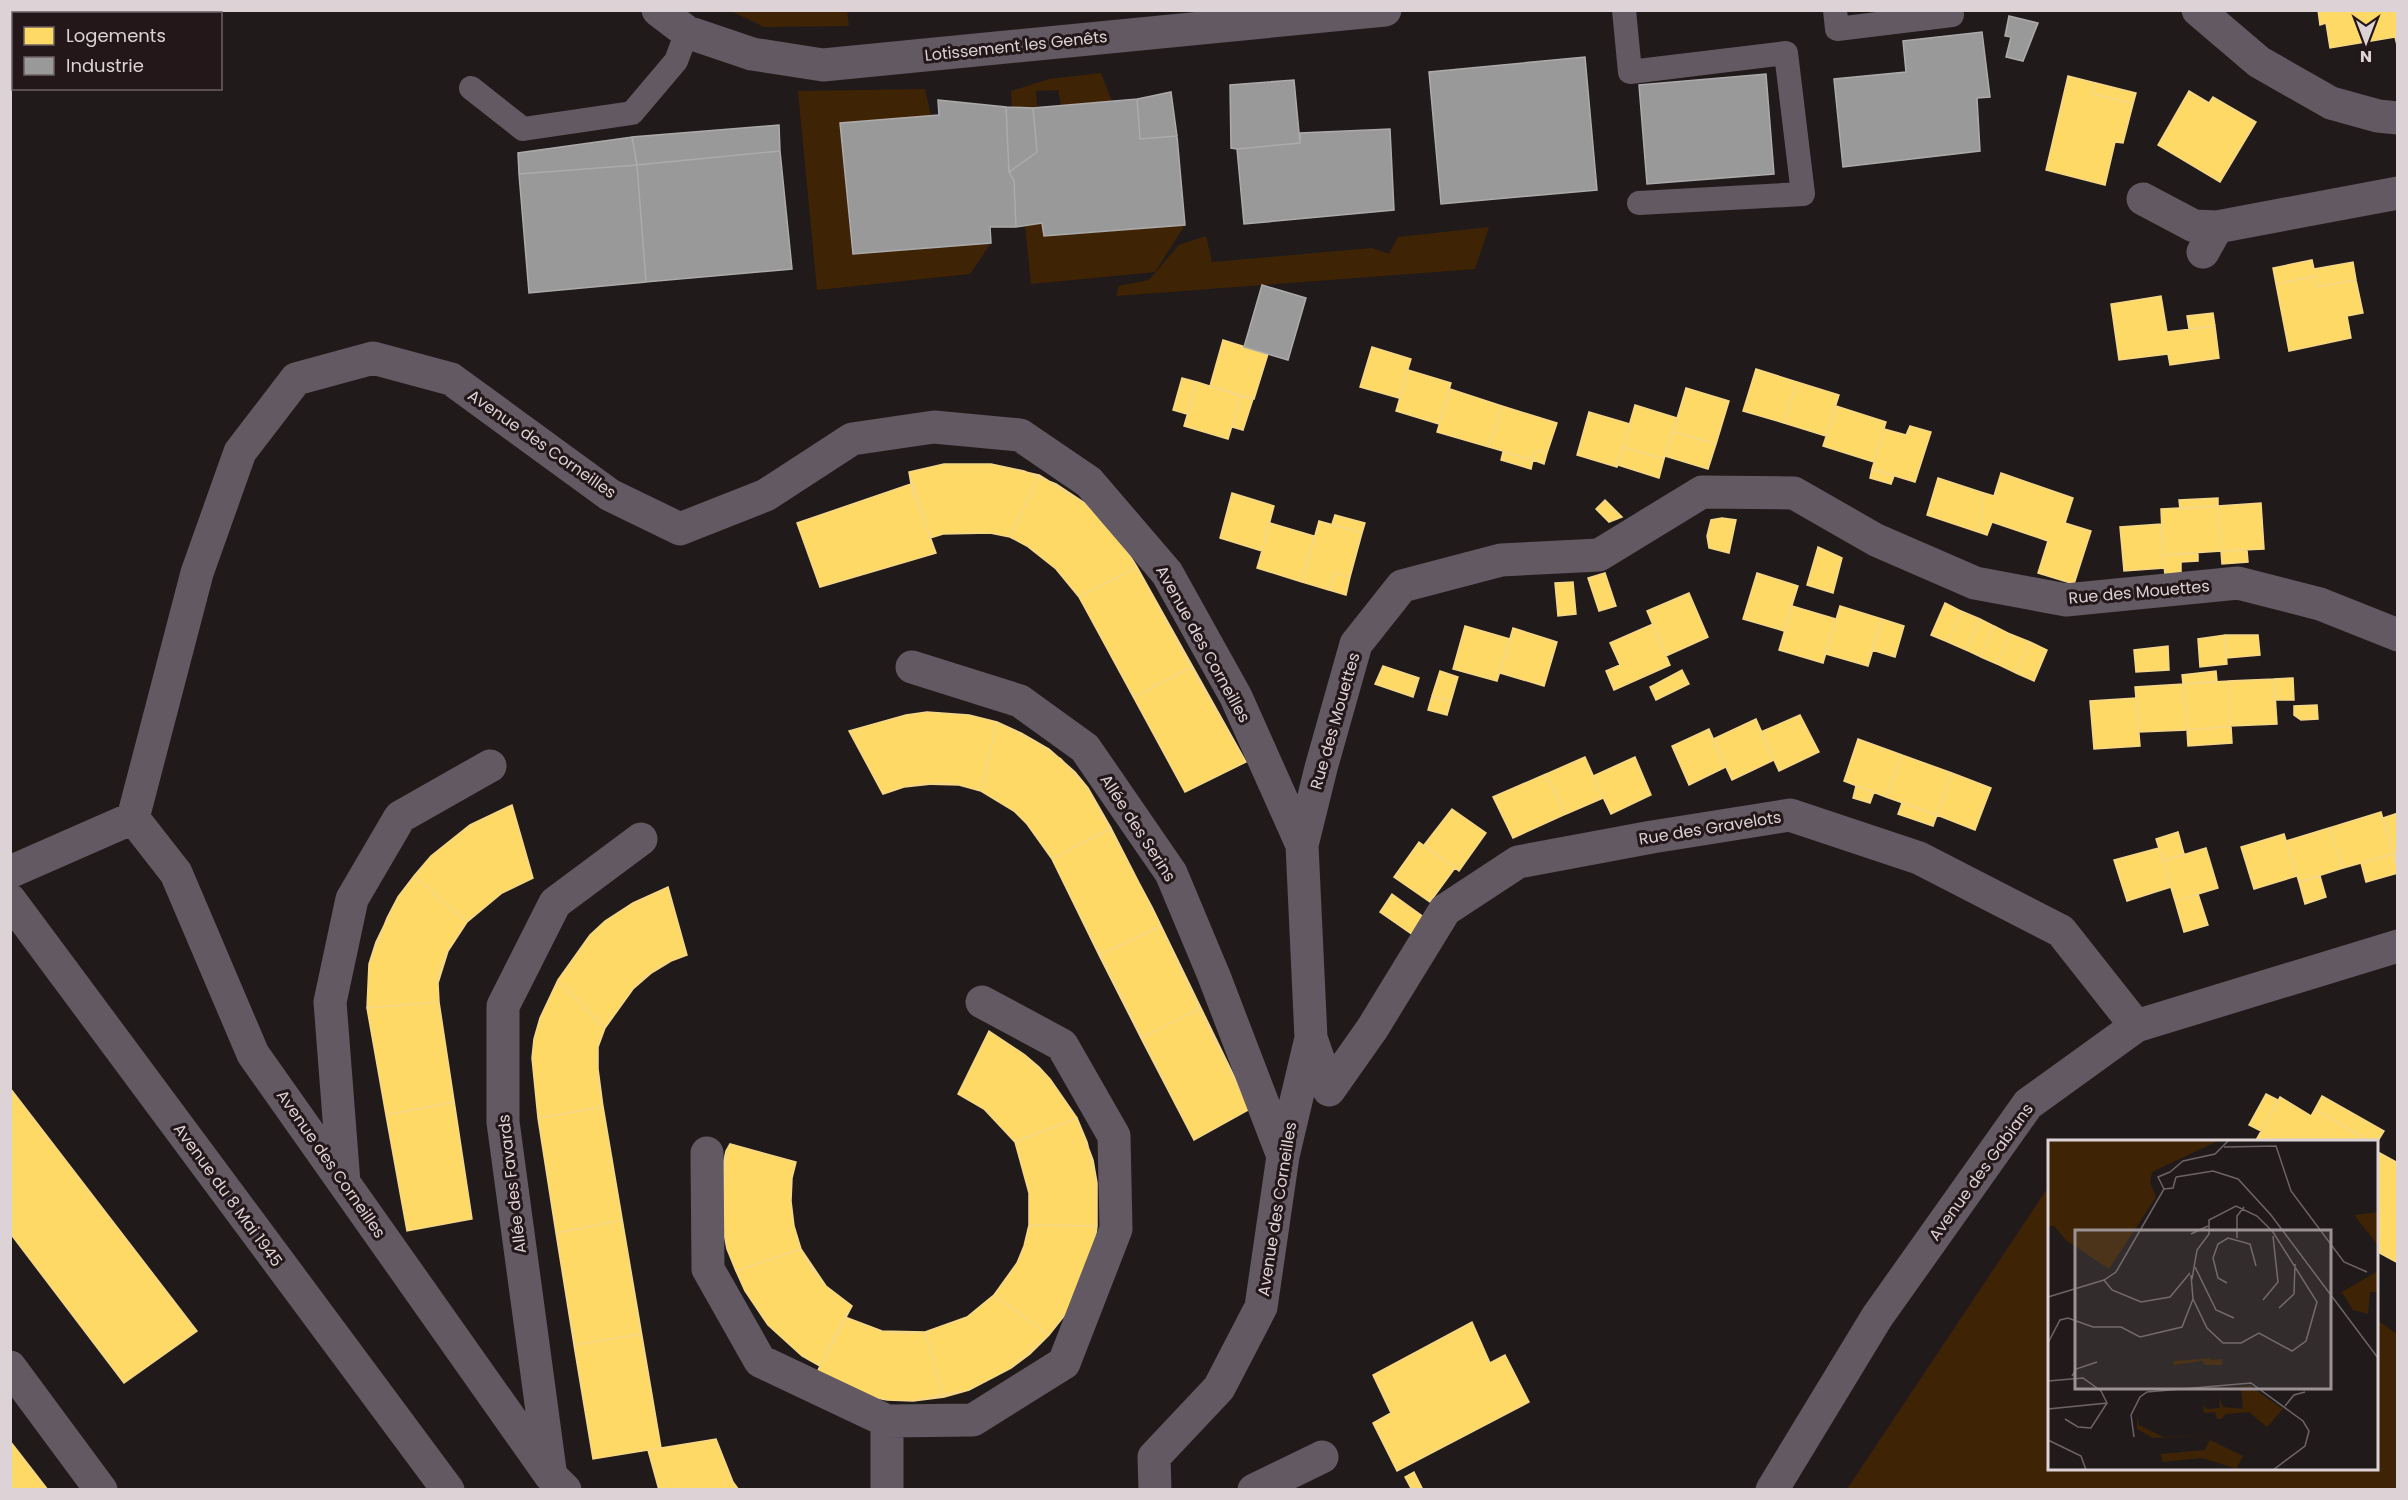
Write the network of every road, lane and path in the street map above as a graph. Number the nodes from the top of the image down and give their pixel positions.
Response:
1 (658, 10) edge
2 (1385, 10) edge
3 (1624, 10) edge
4 (1834, 10) edge
5 (2198, 10) edge
6 (1952, 15) dead end
7 (1278, 16) edge
8 (687, 32) junction
9 (471, 88) dead end
10 (2397, 118) edge
11 (2397, 193) edge
12 (2142, 199) dead end
13 (1639, 203) dead end
14 (2397, 635) edge
15 (912, 667) dead end
16 (490, 766) dead end
17 (134, 818) junction
18 (641, 838) dead end
19 (1302, 845) junction
20 (10, 872) edge
21 (10, 900) edge
22 (2397, 946) edge
23 (982, 1002) dead end
24 (2136, 1026) junction
25 (1311, 1038) junction
26 (1329, 1090) joint
27 (707, 1154) dead end
28 (1283, 1156) junction
29 (344, 1184) junction
30 (10, 1367) edge
31 (887, 1421) junction
32 (1322, 1457) dead end
33 (558, 1482) edge
34 (101, 1490) edge
35 (448, 1490) edge
36 (887, 1490) edge
37 (1155, 1490) edge
38 (1254, 1490) edge
39 (1772, 1490) edge

1 - 8 street, Lotissement les Genêts
2 - 7 street, Lotissement les Genêts
3 - 13 lane
4 - 6 lane
5 - 10 street
7 - 8 street, Lotissement les Genêts
8 - 9 lane
11 - 12 street
14 - 19 street, Rue des Mouettes
15 - 28 street, Allée des Serins
16 - 29 street
17 - 19 street, Avenue des Corneilles
17 - 20 street
17 - 29 street, Avenue des Corneilles
18 - 33 street, Allée des Favards
19 - 25 street, Rue des Mouettes
21 - 35 street, Avenue du 8 Mai 1945
22 - 24 street, Avenue des Gabians
23 - 31 street
24 - 26 street, Rue des Gravelots
24 - 39 street, Avenue des Gabians
25 - 26 street, Rue des Mouettes
25 - 28 street, Avenue des Corneilles
27 - 31 street
28 - 37 street, Avenue des Corneilles
29 - 33 street, Avenue des Corneilles
30 - 34 street
31 - 36 street
32 - 38 street

